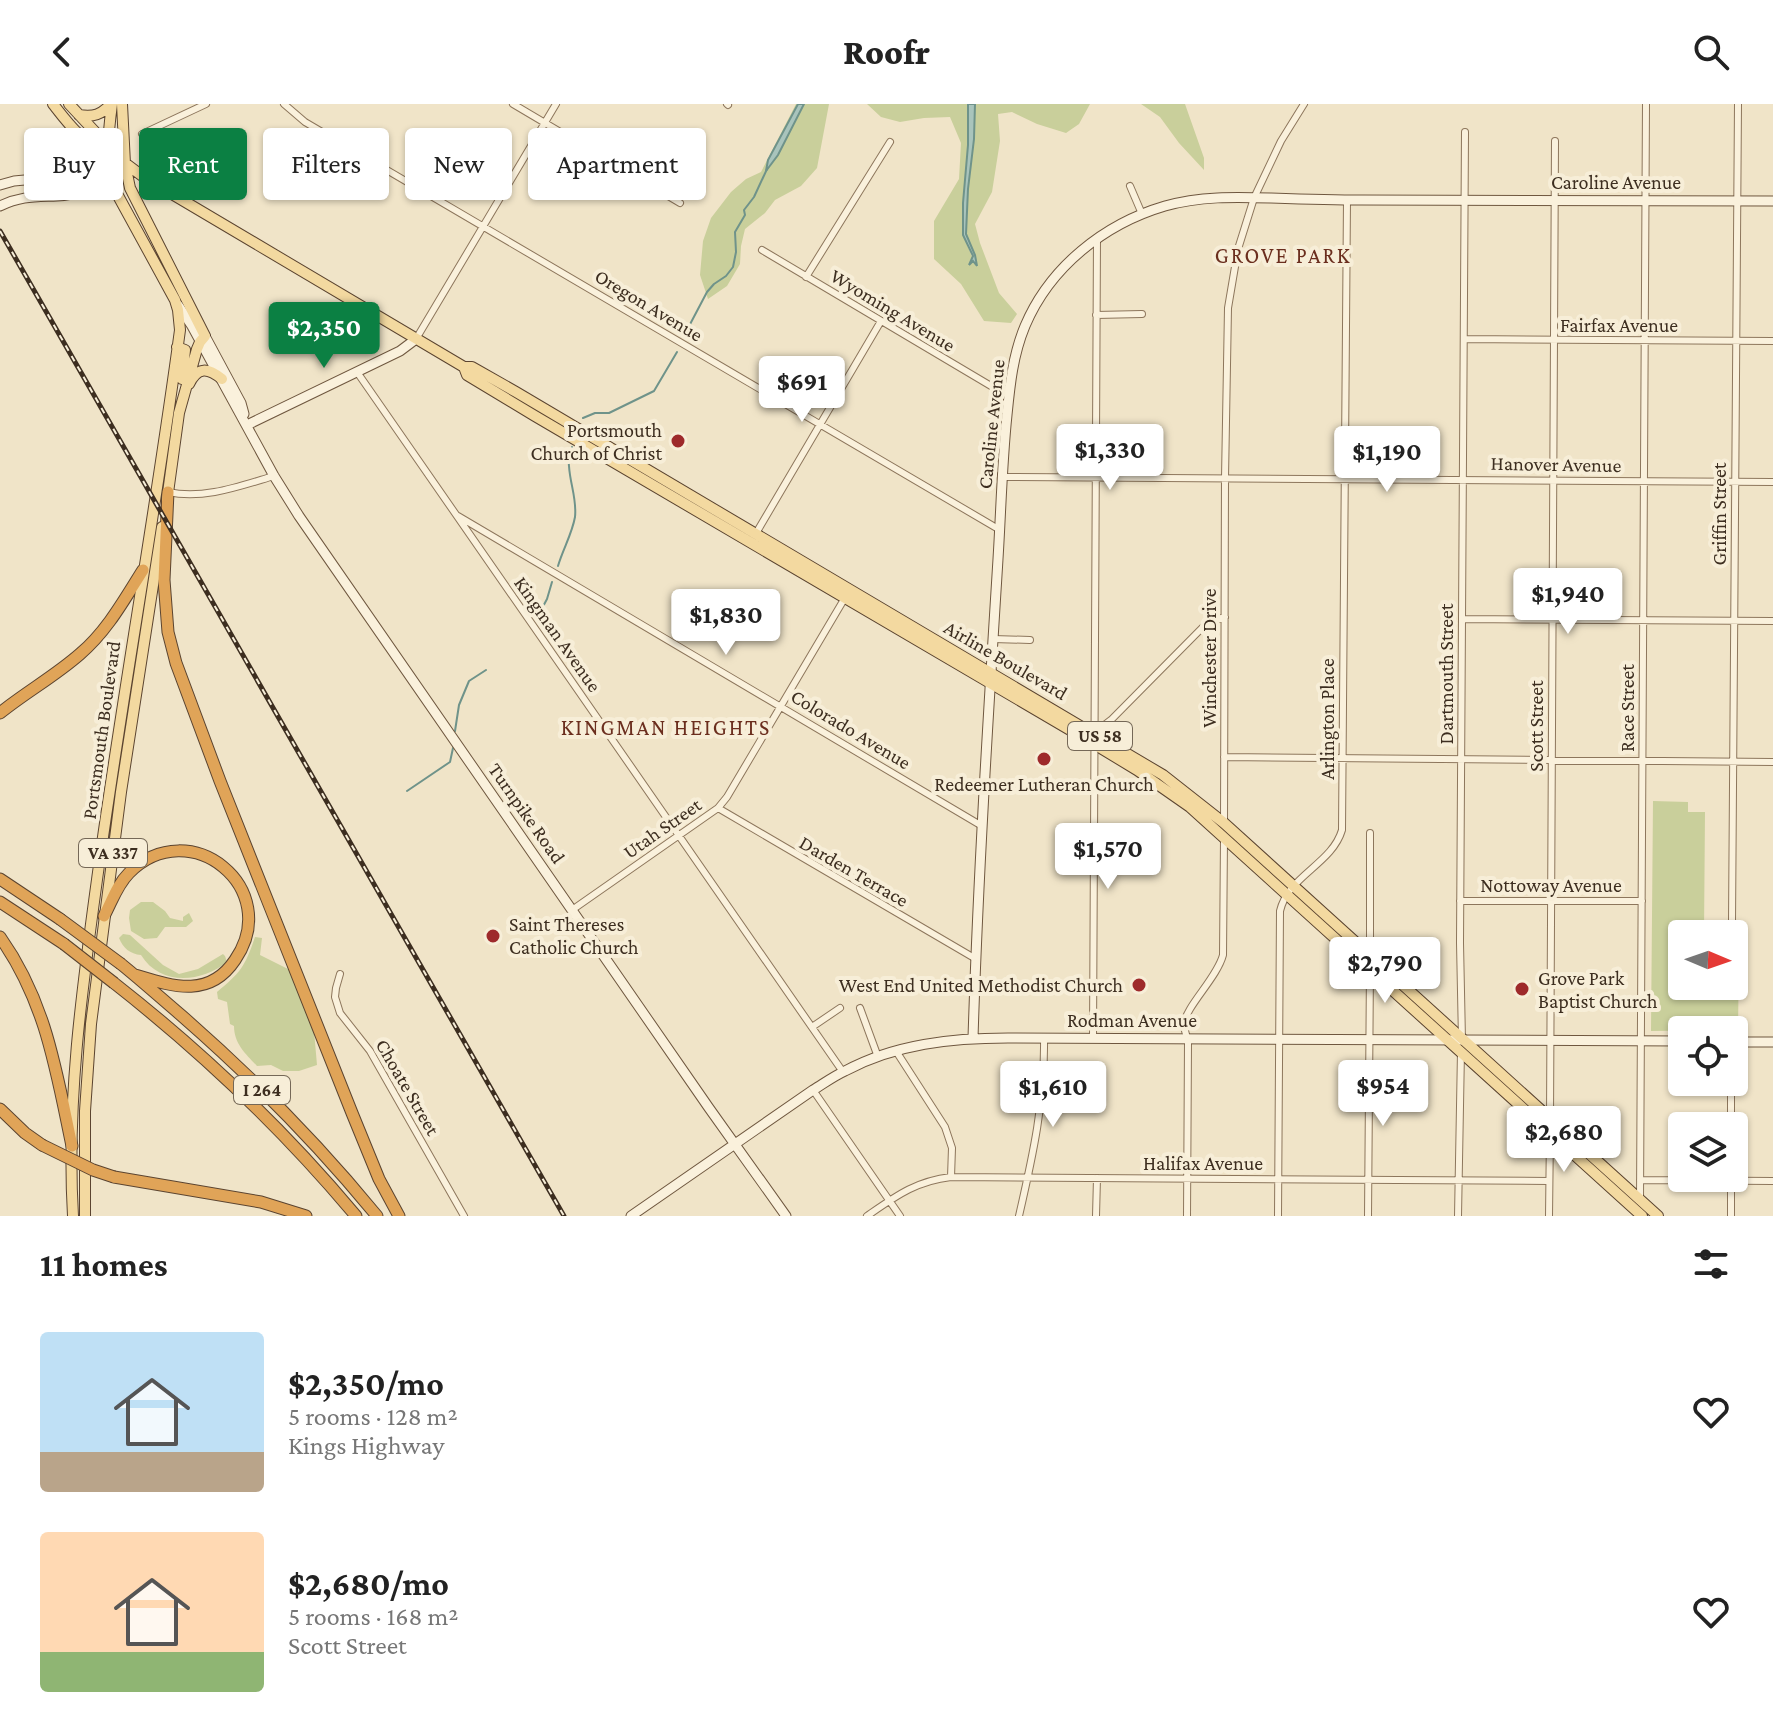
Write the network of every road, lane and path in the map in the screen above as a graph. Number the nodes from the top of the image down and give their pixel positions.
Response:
1 (53, 104) edge
2 (69, 104) edge
3 (112, 104) edge
4 (122, 104) edge
5 (206, 104) edge
6 (284, 104) edge
7 (513, 104) edge
8 (556, 104) edge
9 (1304, 104) edge
10 (1646, 104) edge
11 (1738, 104) edge
12 (79, 115) junction
13 (545, 123) junction
14 (74, 128) edge
15 (91, 128) edge
16 (110, 128) edge
17 (155, 128) edge
18 (1465, 132) dead end
19 (1555, 141) dead end
20 (890, 142) dead end
21 (125, 164) junction
22 (20, 180) junction
23 (24, 180) edge
24 (0, 185) edge
25 (1130, 186) dead end
26 (24, 197) joint
27 (1254, 198) junction
28 (121, 200) edge
29 (1347, 200) junction
30 (1465, 200) junction
31 (1555, 200) junction
32 (1646, 200) junction
33 (1737, 201) junction
34 (1773, 201) edge
35 (680, 203) dead end
36 (0, 206) edge
37 (1142, 214) junction
38 (484, 226) junction
39 (1097, 238) junction
40 (762, 250) dead end
41 (806, 277) junction
42 (175, 300) junction
43 (1142, 314) dead end
44 (1096, 315) junction
45 (881, 321) junction
46 (203, 339) junction
47 (416, 339) junction
48 (1464, 339) junction
49 (1645, 340) junction
50 (1736, 340) junction
51 (1554, 341) junction
52 (1773, 341) edge
53 (177, 347) junction
54 (357, 372) junction
55 (222, 379) junction
56 (1009, 390) junction
57 (183, 397) junction
58 (179, 413) junction
59 (247, 425) junction
60 (820, 425) junction
61 (274, 476) junction
62 (1002, 477) junction
63 (1095, 478) junction
64 (1225, 478) junction
65 (1344, 479) junction
66 (1463, 479) junction
67 (1554, 480) junction
68 (1644, 481) junction
69 (1735, 482) junction
70 (1773, 482) edge
71 (168, 492) junction
72 (455, 514) junction
73 (1000, 530) junction
74 (753, 538) junction
75 (143, 570) junction
76 (847, 594) junction
77 (1225, 617) junction
78 (1462, 619) junction
79 (1553, 620) junction
80 (1643, 620) junction
81 (1734, 620) junction
82 (1773, 621) edge
83 (993, 639) junction
84 (1030, 640) dead end
85 (991, 672) junction
86 (990, 684) junction
87 (781, 707) junction
88 (0, 713) edge
89 (1094, 738) junction
90 (1224, 757) junction
91 (1343, 759) junction
92 (1461, 759) junction
93 (1552, 760) junction
94 (1643, 761) junction
95 (1733, 762) junction
96 (1773, 762) edge
97 (718, 808) junction
98 (1224, 823) junction
99 (982, 826) junction
100 (1370, 833) dead end
101 (678, 836) junction
102 (1224, 837) junction
103 (0, 879) edge
104 (1291, 890) junction
105 (1460, 901) junction
106 (1642, 901) junction
107 (0, 902) edge
108 (1551, 902) junction
109 (572, 910) junction
110 (104, 916) junction
111 (1732, 920) edge
112 (0, 937) edge
113 (1370, 955) junction
114 (976, 959) junction
115 (1370, 969) junction
116 (340, 974) dead end
117 (135, 975) junction
118 (840, 1008) dead end
119 (860, 1008) dead end
120 (812, 1027) junction
121 (973, 1038) junction
122 (1044, 1038) junction
123 (1093, 1038) junction
124 (1187, 1039) junction
125 (1279, 1039) junction
126 (1369, 1040) junction
127 (1447, 1040) junction
128 (1462, 1040) junction
129 (1550, 1041) junction
130 (1641, 1041) junction
131 (1668, 1041) edge
132 (1748, 1042) edge
133 (1773, 1042) edge
134 (896, 1051) junction
135 (1461, 1052) junction
136 (878, 1057) junction
137 (843, 1072) junction
138 (813, 1090) junction
139 (0, 1109) edge
140 (1550, 1118) junction
141 (1550, 1132) junction
142 (735, 1143) junction
143 (72, 1146) junction
144 (951, 1177) junction
145 (1027, 1178) junction
146 (1097, 1178) junction
147 (1187, 1178) junction
148 (1278, 1179) junction
149 (1368, 1179) junction
150 (1459, 1180) junction
151 (1640, 1180) junction
152 (1668, 1180) edge
153 (1748, 1180) edge
154 (1549, 1181) junction
155 (1773, 1181) edge
156 (1731, 1192) edge
157 (1640, 1200) junction
158 (889, 1201) junction
159 (644, 1207) junction
160 (1640, 1215) edge
161 (73, 1216) edge
162 (85, 1216) edge
163 (306, 1216) edge
164 (356, 1216) edge
165 (377, 1216) edge
166 (399, 1216) edge
167 (464, 1216) edge
168 (631, 1216) edge
169 (651, 1216) edge
170 (786, 1216) edge
171 (867, 1216) edge
172 (900, 1216) edge
173 (1019, 1216) edge
174 (1096, 1216) edge
175 (1187, 1216) edge
176 (1278, 1216) edge
177 (1368, 1216) edge
178 (1458, 1216) edge
179 (1549, 1216) edge
180 (1658, 1216) edge
181 (1731, 1216) edge

1 - 14 main road, Airline Boulevard / US 58
2 - 12 main road, Airline Boulevard / US 58
3 - 12 main road
3 - 16 main road, Portsmouth Boulevard
4 - 21 main road
5 - 17 street
6 - 38 street, Oregon Avenue
7 - 13 street
8 - 13 street
9 - 27 street, Winchester Drive
10 - 32 street, Race Street
11 - 33 street, Griffin Street
12 - 15 main road, Airline Boulevard / US 58
13 - 35 street
13 - 38 street
18 - 30 street, Dartmouth Street
19 - 31 street, Scott Street
20 - 41 street
21 - 46 main road
21 - 47 main road, Airline Boulevard / US 58
22 - 23 street
22 - 24 street
22 - 26 street
25 - 37 street
26 - 36 street
27 - 29 street, Caroline Avenue
27 - 37 street, Caroline Avenue
27 - 64 street, Winchester Drive
28 - 42 main road, Portsmouth Boulevard
29 - 30 street, Caroline Avenue
29 - 65 street, Arlington Place
30 - 31 street, Caroline Avenue
30 - 48 street, Dartmouth Street
31 - 32 street, Caroline Avenue
31 - 51 street, Scott Street
32 - 33 street, Caroline Avenue
32 - 49 street, Race Street
33 - 34 street, Caroline Avenue
33 - 50 street, Griffin Street
37 - 39 street, Caroline Avenue
38 - 47 street
38 - 60 street, Oregon Avenue
39 - 44 street
39 - 56 street, Caroline Avenue
40 - 41 street, Wyoming Avenue
41 - 45 street, Wyoming Avenue
42 - 46 street, Portsmouth Boulevard
42 - 53 main road, Portsmouth Boulevard
43 - 44 street
44 - 63 street
45 - 56 street, Wyoming Avenue
45 - 60 street
46 - 55 street, Turnpike Road
46 - 57 main road, Portsmouth Boulevard
46 - 59 street, Turnpike Road
47 - 54 street
47 - 74 main road, Airline Boulevard / US 58
48 - 51 street, Fairfax Avenue
48 - 66 street, Dartmouth Street
49 - 50 street, Fairfax Avenue
49 - 51 street, Fairfax Avenue
49 - 68 street, Race Street
50 - 52 street, Fairfax Avenue
50 - 69 street, Griffin Street
51 - 67 street, Scott Street
53 - 58 main road
53 - 75 main road, Portsmouth Boulevard
54 - 59 street
54 - 72 street, Kingman Avenue
55 - 57 main road
55 - 59 street, Turnpike Road
56 - 62 street, Caroline Avenue
57 - 58 main road, Portsmouth Boulevard
58 - 71 main road, Portsmouth Boulevard
59 - 61 street, Turnpike Road
60 - 73 street, Oregon Avenue
60 - 74 street
61 - 71 street
61 - 109 street, Turnpike Road
62 - 63 street, Hanover Avenue
62 - 73 street, Caroline Avenue
63 - 64 street, Hanover Avenue
63 - 89 street
64 - 65 street, Hanover Avenue
64 - 77 street, Winchester Drive
65 - 66 street, Hanover Avenue
65 - 91 street, Arlington Place
66 - 67 street, Hanover Avenue
66 - 78 street, Dartmouth Street
67 - 68 street, Hanover Avenue
67 - 79 street, Scott Street
68 - 69 street, Hanover Avenue
68 - 80 street, Race Street
69 - 70 street, Hanover Avenue
69 - 81 street, Griffin Street
71 - 110 main road, Portsmouth Boulevard / VA 337
71 - 166 highway
72 - 87 street, Colorado Avenue
72 - 101 street, Kingman Avenue
73 - 83 street, Caroline Avenue
74 - 76 main road, Airline Boulevard / US 58
75 - 88 highway
75 - 143 main road, Portsmouth Boulevard / VA 337
76 - 85 main road, Airline Boulevard / US 58
76 - 86 main road, Airline Boulevard / US 58
76 - 87 street, Utah Street
77 - 89 street
77 - 90 street, Winchester Drive
78 - 79 street
78 - 92 street, Dartmouth Street
79 - 80 street
79 - 93 street, Scott Street
80 - 81 street
80 - 94 street, Race Street
81 - 82 street
81 - 95 street, Griffin Street
83 - 84 street
83 - 85 street, Caroline Avenue
85 - 86 street, Caroline Avenue
85 - 89 main road, Airline Boulevard / US 58
86 - 89 main road, Airline Boulevard / US 58
86 - 99 street, Caroline Avenue
87 - 97 street, Utah Street
87 - 99 street, Colorado Avenue
89 - 98 main road, Airline Boulevard / US 58
89 - 102 main road, Airline Boulevard / US 58
89 - 123 street
90 - 91 street
90 - 98 street, Winchester Drive
91 - 92 street
91 - 104 street, Arlington Place
92 - 93 street
92 - 105 street, Dartmouth Street
93 - 94 street
93 - 108 street, Scott Street
94 - 95 street
94 - 106 street, Race Street
95 - 96 street
95 - 111 street, Griffin Street
97 - 101 street, Utah Street
97 - 114 street, Darden Terrace
98 - 102 street, Winchester Drive
98 - 104 main road, Airline Boulevard / US 58
99 - 114 street, Caroline Avenue
100 - 113 street
101 - 109 street, Utah Street
101 - 120 street, Kingman Avenue
102 - 104 main road, Airline Boulevard / US 58
102 - 124 street, Winchester Drive
103 - 117 highway, I 264, bridge
104 - 113 main road, Airline Boulevard / US 58
104 - 115 main road, Airline Boulevard / US 58
104 - 125 street
105 - 108 street, Nottoway Avenue
105 - 128 street, Dartmouth Street
106 - 108 street, Nottoway Avenue
106 - 130 street, Race Street
107 - 164 highway, I 264, bridge
108 - 129 street, Scott Street
109 - 142 street, Turnpike Road
110 - 117 highway
110 - 162 main road, Portsmouth Boulevard / VA 337
112 - 143 highway
113 - 115 street
113 - 128 main road, Airline Boulevard / US 58
114 - 121 street, Caroline Avenue
115 - 126 street
115 - 127 main road, Airline Boulevard / US 58
116 - 167 street, Choate Street
117 - 165 highway, I 264
118 - 120 street
119 - 136 street
120 - 137 street, Kingman Avenue
121 - 122 street, Rodman Avenue
121 - 134 street, Rodman Avenue
122 - 123 street, Rodman Avenue
122 - 145 street
123 - 124 street, Rodman Avenue
124 - 125 street, Rodman Avenue
124 - 147 street, Winchester Drive
125 - 126 street, Rodman Avenue
125 - 148 street
126 - 127 street, Rodman Avenue
126 - 149 street
127 - 128 street, Rodman Avenue
127 - 135 main road, Airline Boulevard / US 58
128 - 129 street, Rodman Avenue
128 - 135 street, Dartmouth Street
128 - 140 main road, Airline Boulevard / US 58
129 - 130 street, Rodman Avenue
129 - 140 street, Scott Street
130 - 131 street, Rodman Avenue
130 - 151 street, Race Street
132 - 133 street
134 - 136 street, Rodman Avenue
134 - 144 street
135 - 141 main road, Airline Boulevard / US 58
135 - 150 street, Dartmouth Street
136 - 137 street, Rodman Avenue
137 - 138 street, Rodman Avenue
138 - 142 street, Rodman Avenue
138 - 158 street
139 - 163 highway, bridge
140 - 141 street, Scott Street
140 - 157 main road, Airline Boulevard / US 58
141 - 154 street, Scott Street
141 - 160 main road, Airline Boulevard / US 58
142 - 159 street, Rodman Avenue
142 - 170 street, Turnpike Road
143 - 161 main road, Portsmouth Boulevard / VA 337
144 - 145 street, Halifax Avenue
144 - 158 street, Halifax Avenue
145 - 146 street, Halifax Avenue
145 - 173 street
146 - 147 street, Halifax Avenue
146 - 174 street
147 - 148 street, Halifax Avenue
147 - 175 street, Winchester Drive
148 - 149 street, Halifax Avenue
148 - 176 street
149 - 150 street, Halifax Avenue
149 - 177 street
150 - 154 street, Halifax Avenue
150 - 178 street, Dartmouth Street
151 - 152 street
151 - 157 street, Race Street
153 - 155 street
154 - 179 street, Scott Street
156 - 181 street
157 - 160 street, Race Street
157 - 180 main road, Airline Boulevard / US 58
158 - 171 street, Halifax Avenue
158 - 172 street
159 - 168 street, Rodman Avenue
159 - 169 street

